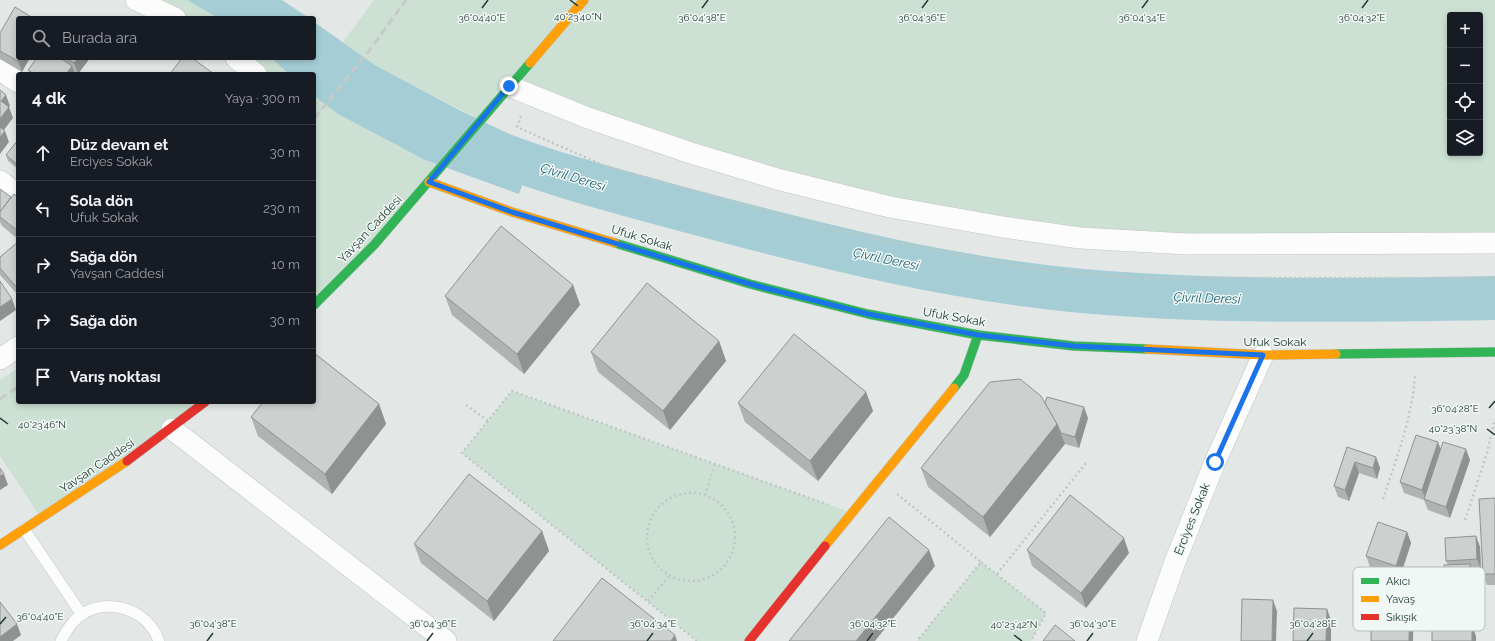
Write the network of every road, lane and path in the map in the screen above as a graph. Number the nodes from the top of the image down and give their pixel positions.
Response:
1 (136, 0) edge
2 (584, 0) edge
3 (171, 16) edge
4 (238, 60) edge
5 (0, 70) edge
6 (254, 72) edge
7 (16, 81) edge
8 (509, 86) junction
9 (0, 181) edge
10 (429, 182) junction
11 (16, 193) edge
12 (1495, 244) edge
13 (316, 303) edge
14 (978, 335) junction
15 (16, 348) edge
16 (1495, 352) edge
17 (1415, 353) junction
18 (1263, 355) junction
19 (0, 359) edge
20 (202, 404) edge
21 (466, 405) dead end
22 (1495, 419) edge
23 (488, 421) junction
24 (172, 429) junction
25 (1086, 463) dead end
26 (715, 464) junction
27 (880, 479) junction
28 (705, 495) junction
29 (1383, 499) dead end
30 (852, 513) junction
31 (1465, 520) dead end
32 (24, 529) junction
33 (0, 545) edge
34 (981, 562) junction
35 (997, 574) junction
36 (670, 576) junction
37 (648, 602) junction
38 (82, 615) junction
39 (61, 641) edge
40 (159, 641) edge
41 (446, 641) edge
42 (697, 641) edge
43 (749, 641) edge
44 (917, 641) edge
45 (1031, 641) edge
46 (1147, 641) edge

1 - 3 street
2 - 8 street, Yavşan Caddesi
4 - 6 street
5 - 7 street
8 - 10 street, Yavşan Caddesi
8 - 12 street
9 - 11 street
10 - 13 street, Yavşan Caddesi
10 - 14 street, Ufuk Sokak
14 - 18 street, Ufuk Sokak
14 - 27 street
15 - 19 street
16 - 17 street, Ufuk Sokak
17 - 18 street, Ufuk Sokak
17 - 29 path
18 - 46 street, Erciyes Sokak
20 - 24 street, Yavşan Caddesi
21 - 23 path
22 - 31 path
23 - 26 path
23 - 37 path
24 - 32 street, Yavşan Caddesi
24 - 41 street
25 - 35 path
26 - 28 path
26 - 30 path
27 - 30 street
27 - 34 path
28 - 36 path
28 - 36 path
30 - 43 street
32 - 33 street, Yavşan Caddesi
32 - 38 lane
34 - 35 path
34 - 44 path
35 - 45 path
36 - 37 path
37 - 42 path
38 - 39 lane
38 - 40 lane

